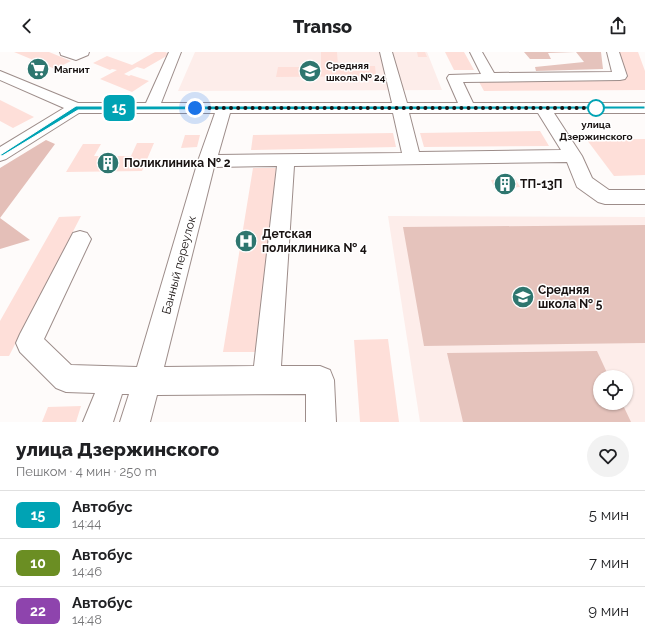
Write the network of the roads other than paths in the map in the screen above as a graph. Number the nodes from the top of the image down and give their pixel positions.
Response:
1 (66, 52) edge
2 (83, 52) edge
3 (175, 52) edge
4 (386, 52) edge
5 (476, 52) edge
6 (612, 52) edge
7 (0, 75) edge
8 (490, 78) junction
9 (76, 108) junction
10 (152, 108) junction
11 (224, 108) junction
12 (400, 108) junction
13 (468, 108) junction
14 (543, 108) junction
15 (645, 108) edge
16 (4, 147) edge
17 (573, 156) junction
18 (412, 159) junction
19 (286, 160) junction
20 (207, 161) junction
21 (645, 197) edge
22 (80, 239) dead end
23 (114, 380) junction
24 (266, 380) junction
25 (147, 381) junction
26 (98, 422) edge
27 (135, 422) edge
28 (321, 422) edge

1 - 2 street
3 - 10 street
4 - 12 street
5 - 8 street
6 - 8 street
7 - 9 street
8 - 13 street
9 - 10 street
9 - 16 street
10 - 11 street
11 - 12 street
11 - 20 street, Банный переулок
12 - 13 street
12 - 18 street
13 - 14 street
14 - 15 street
14 - 17 street
17 - 18 street
17 - 21 street
18 - 19 street
19 - 20 street
19 - 24 street
20 - 25 street, Банный переулок
22 - 23 street
23 - 25 street
23 - 26 street
24 - 25 street
24 - 28 street
25 - 27 street, Банный переулок

